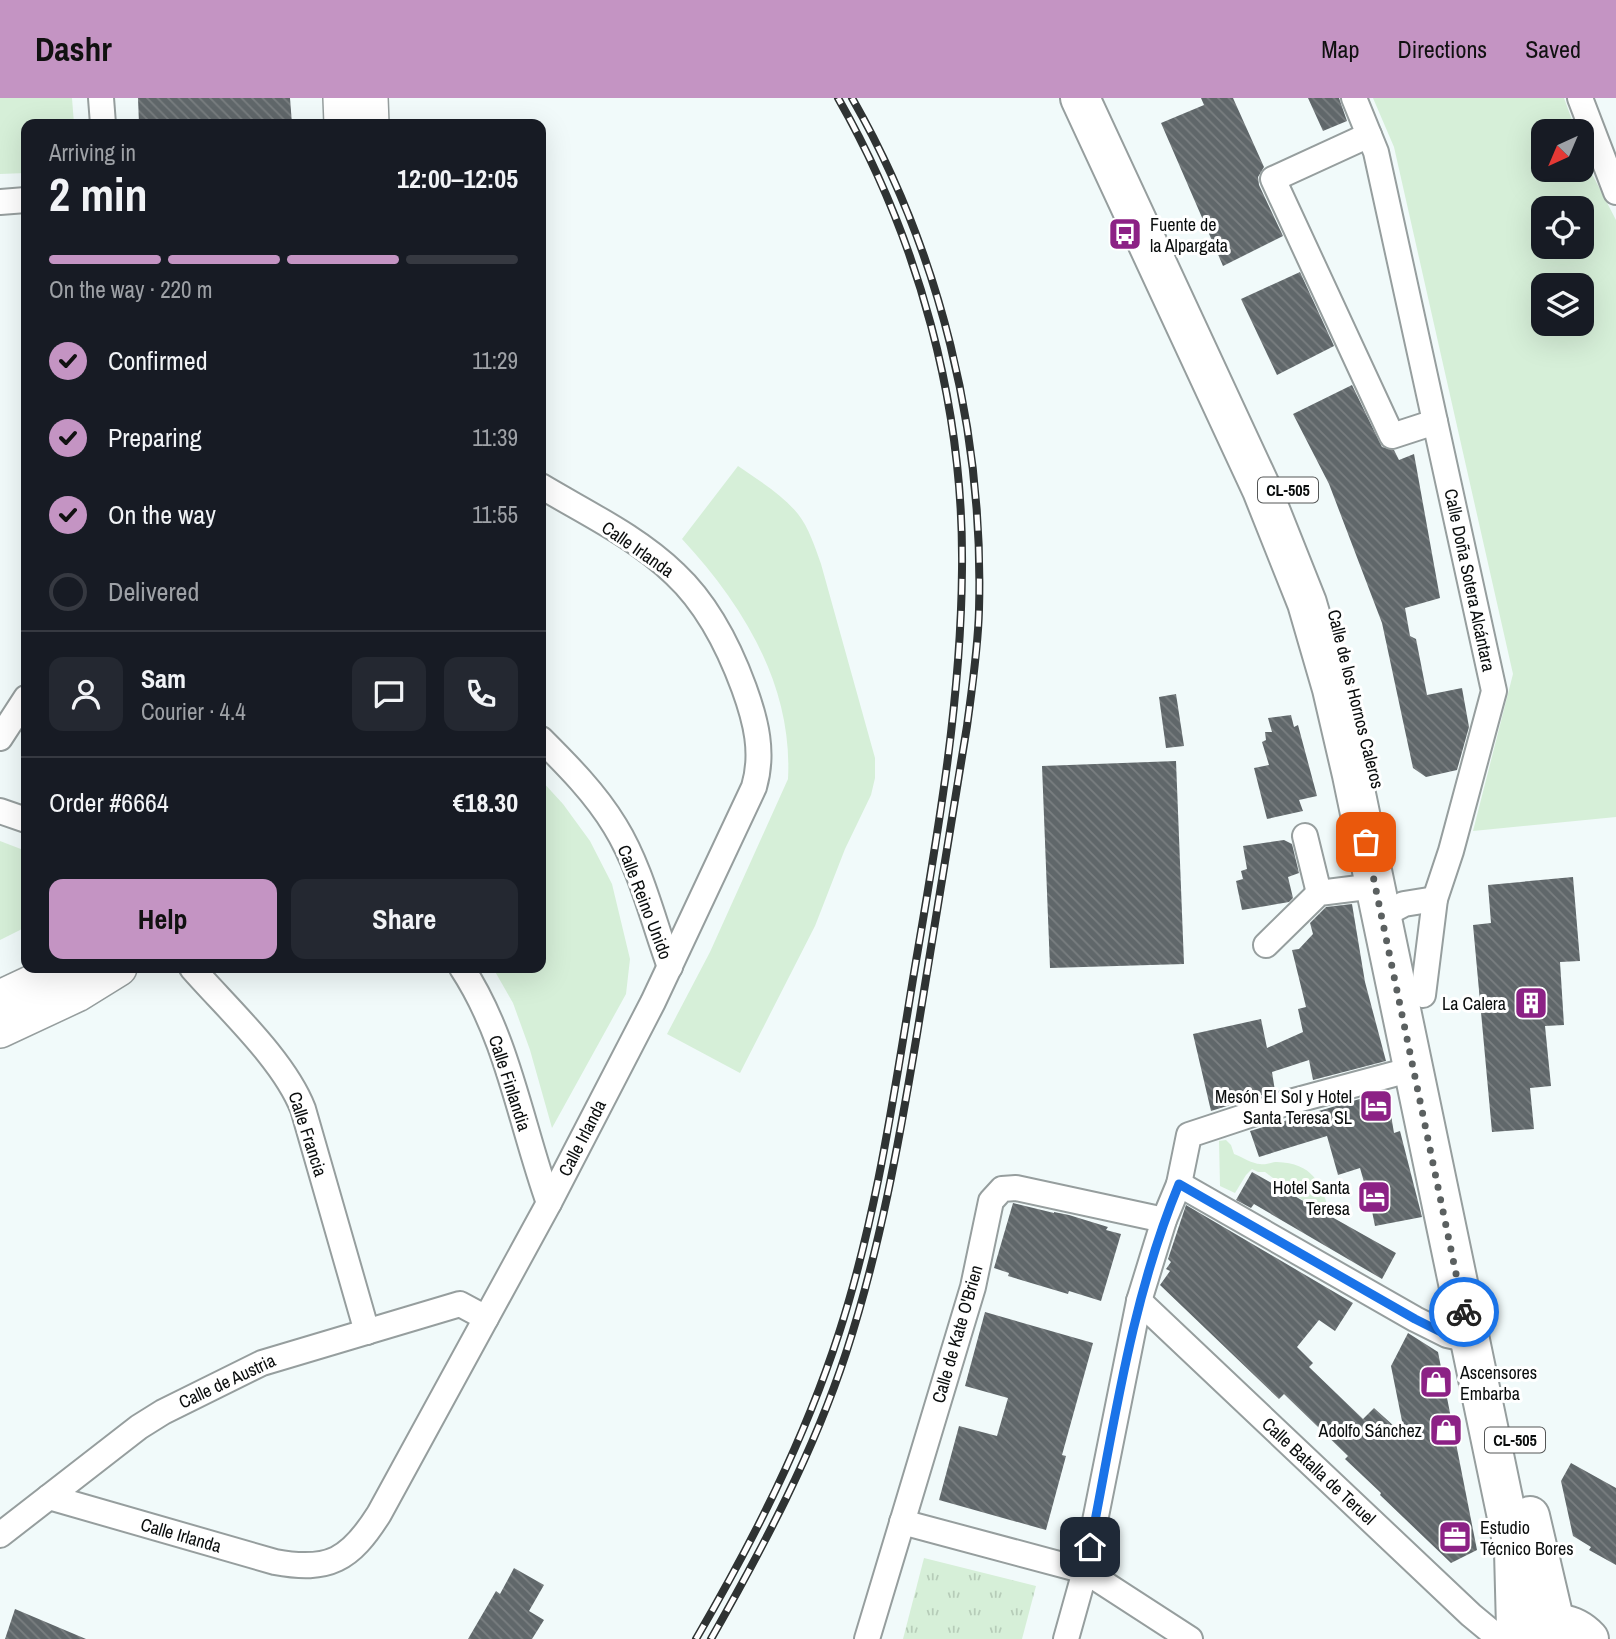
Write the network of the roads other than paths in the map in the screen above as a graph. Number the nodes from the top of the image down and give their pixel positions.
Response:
1 (101, 98) edge
2 (341, 98) edge
3 (370, 98) edge
4 (1080, 98) edge
5 (1107, 98) edge
6 (1354, 98) edge
7 (1580, 98) edge
8 (103, 119) edge
9 (342, 119) edge
10 (371, 119) edge
11 (1368, 135) junction
12 (1616, 192) edge
13 (21, 200) edge
14 (0, 202) edge
15 (1435, 422) junction
16 (546, 489) edge
17 (21, 706) edge
18 (0, 738) edge
19 (546, 744) edge
20 (0, 811) edge
21 (21, 818) edge
22 (1304, 836) dead end
23 (1320, 893) junction
24 (1399, 901) junction
25 (1266, 945) dead end
26 (670, 967) junction
27 (53, 973) edge
28 (111, 973) edge
29 (196, 973) edge
30 (465, 973) edge
31 (0, 998) edge
32 (0, 1030) edge
33 (1413, 1069) junction
34 (1179, 1184) junction
35 (549, 1203) junction
36 (1164, 1220) junction
37 (1139, 1301) junction
38 (486, 1318) junction
39 (367, 1332) junction
40 (1470, 1340) junction
41 (49, 1497) junction
42 (902, 1522) junction
43 (0, 1535) edge
44 (1085, 1571) junction
45 (1524, 1636) edge
46 (867, 1639) edge
47 (1066, 1639) edge
48 (1190, 1639) edge

1 - 8 street
2 - 9 main road
3 - 10 main road
4 - 24 main road, Calle de los Hornos Caleros / CL-505
5 - 24 main road, Calle de los Hornos Caleros / CL-505
6 - 11 street, Calle Doña Sotera Alcántara
7 - 12 street
11 - 15 street, Calle Doña Sotera Alcántara
11 - 15 street
13 - 14 street
15 - 24 street, Calle Doña Sotera Alcántara
16 - 26 street, Calle Irlanda
17 - 18 street
19 - 26 street, Calle Reino Unido
20 - 21 street
22 - 23 street
23 - 24 street
23 - 25 street
24 - 33 main road, Calle de los Hornos Caleros / CL-505
24 - 45 main road, Calle de los Hornos Caleros / CL-505
26 - 35 street, Calle Irlanda
27 - 31 main road
28 - 32 main road
29 - 39 street, Calle Francia
30 - 35 street, Calle Finlandia
33 - 34 street
33 - 40 main road, Calle de los Hornos Caleros / CL-505
34 - 36 street
34 - 40 street
35 - 38 street, Calle Irlanda
36 - 37 street
36 - 42 street, Calle de Kate O'Brien
37 - 44 street
37 - 45 street, Calle Batalla de Teruel
38 - 39 street, Calle de Austria
38 - 41 street, Calle Irlanda
39 - 41 street, Calle de Austria
40 - 45 main road, Calle de los Hornos Caleros / CL-505
41 - 43 street, Calle de Austria
42 - 44 street
42 - 46 street, Calle de Kate O'Brien
44 - 47 street
44 - 48 street

